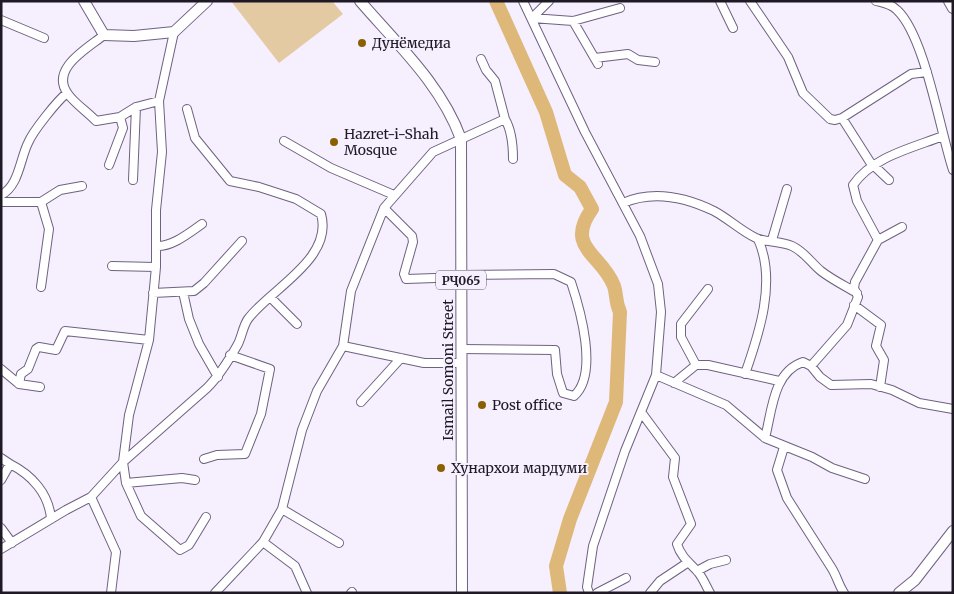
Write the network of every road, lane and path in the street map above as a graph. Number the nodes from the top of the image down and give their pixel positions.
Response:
1 (84, 1) edge
2 (207, 1) edge
3 (360, 1) edge
4 (523, 1) edge
5 (549, 1) edge
6 (720, 1) edge
7 (750, 1) edge
8 (876, 1) edge
9 (895, 1) edge
10 (949, 1) edge
11 (620, 8) dead end
12 (953, 8) edge
13 (898, 11) junction
14 (532, 18) junction
15 (1, 20) edge
16 (573, 21) junction
17 (733, 28) dead end
18 (174, 32) junction
19 (104, 34) junction
20 (44, 38) dead end
21 (481, 59) dead end
22 (655, 62) dead end
23 (926, 72) junction
24 (67, 94) junction
25 (159, 100) junction
26 (136, 107) junction
27 (187, 109) dead end
28 (120, 116) junction
29 (842, 118) junction
30 (505, 119) junction
31 (943, 136) junction
32 (284, 140) dead end
33 (460, 140) junction
34 (513, 159) dead end
35 (873, 164) junction
36 (109, 165) dead end
37 (953, 170) edge
38 (133, 180) dead end
39 (889, 180) dead end
40 (82, 186) dead end
41 (787, 189) dead end
42 (1, 195) edge
43 (394, 195) junction
44 (1, 202) edge
45 (41, 202) junction
46 (622, 203) junction
47 (384, 208) junction
48 (202, 224) dead end
49 (902, 227) dead end
50 (758, 240) junction
51 (772, 240) junction
52 (878, 240) junction
53 (242, 241) dead end
54 (156, 246) junction
55 (112, 266) dead end
56 (156, 267) junction
57 (461, 275) junction
58 (435, 278) dead end
59 (41, 287) dead end
60 (708, 289) dead end
61 (183, 292) junction
62 (153, 293) junction
63 (856, 293) junction
64 (270, 297) junction
65 (854, 305) junction
66 (297, 324) dead end
67 (150, 340) junction
68 (343, 346) junction
69 (461, 349) junction
70 (230, 355) junction
71 (401, 358) junction
72 (462, 363) junction
73 (696, 365) junction
74 (811, 366) junction
75 (1, 369) edge
76 (745, 374) junction
77 (656, 375) junction
78 (218, 376) junction
79 (779, 381) junction
80 (674, 383) junction
81 (19, 384) junction
82 (40, 387) dead end
83 (880, 387) junction
84 (361, 402) dead end
85 (953, 409) edge
86 (641, 412) junction
87 (765, 438) junction
88 (784, 447) junction
89 (1, 458) edge
90 (204, 459) dead end
91 (122, 462) junction
92 (10, 464) junction
93 (865, 479) dead end
94 (1, 480) edge
95 (195, 480) dead end
96 (126, 483) junction
97 (91, 497) junction
98 (282, 509) junction
99 (206, 517) dead end
100 (51, 519) junction
101 (1, 528) edge
102 (953, 531) edge
103 (263, 542) junction
104 (12, 543) junction
105 (339, 543) dead end
106 (1, 549) edge
107 (726, 560) dead end
108 (687, 563) junction
109 (697, 571) junction
110 (626, 578) dead end
111 (111, 593) edge
112 (215, 593) edge
113 (307, 593) edge
114 (462, 593) edge
115 (589, 593) edge
116 (597, 593) edge
117 (650, 593) edge
118 (710, 593) edge
119 (844, 593) edge
120 (899, 593) edge

1 - 19 main road
2 - 18 main road
3 - 33 main road, Ismail Somoni Street / РҶ065
4 - 14 street
5 - 14 street
6 - 17 street
7 - 29 street
8 - 13 street
9 - 13 street
10 - 12 main road
11 - 16 street
13 - 23 street
14 - 16 street
14 - 46 street
15 - 20 street
16 - 22 street
18 - 19 main road
18 - 25 street
19 - 24 street
21 - 30 street
23 - 29 street
23 - 31 street
24 - 28 street
24 - 42 street
25 - 26 street
25 - 54 street
26 - 28 street
26 - 38 street
27 - 64 street
28 - 36 street
29 - 35 street
30 - 33 street
30 - 34 street
31 - 35 street
31 - 37 street
32 - 43 street
33 - 43 street
33 - 57 main road, Ismail Somoni Street / РҶ065
35 - 39 street
35 - 52 street
40 - 45 street
41 - 51 street
43 - 47 street
44 - 45 street
45 - 59 street
46 - 50 street
46 - 77 street
47 - 58 street
47 - 68 street
48 - 54 street
49 - 52 street
50 - 51 street
50 - 76 street
51 - 63 street
52 - 63 street
53 - 61 street
54 - 56 street
55 - 56 street
56 - 62 street
57 - 69 main road, Ismail Somoni Street / РҶ065
57 - 69 street
60 - 73 street
61 - 62 street
61 - 78 street
62 - 67 street
63 - 65 street
64 - 66 street
64 - 70 street
65 - 74 street
65 - 83 street
67 - 81 street
67 - 91 street
68 - 71 street
68 - 98 street
69 - 72 main road, Ismail Somoni Street / РҶ065
70 - 78 street
70 - 90 street
71 - 72 street
71 - 84 street
72 - 114 main road, Ismail Somoni Street / РҶ065
73 - 76 street
73 - 80 street
74 - 79 street
74 - 83 street
75 - 81 street
76 - 79 street
77 - 80 street
77 - 86 street
78 - 91 street
79 - 87 street
80 - 87 street
81 - 82 street
83 - 85 street
86 - 108 street
86 - 115 street
87 - 88 street
88 - 93 street
88 - 119 street
89 - 92 street
91 - 96 street
91 - 97 street
92 - 94 street
92 - 100 street
95 - 96 street
96 - 99 street
97 - 100 street
97 - 111 street
98 - 103 street
98 - 105 street
100 - 104 street
101 - 104 street
102 - 120 main road
103 - 112 street
103 - 113 street
104 - 106 street
107 - 109 street
108 - 109 street
108 - 117 street
109 - 118 street
110 - 116 street

